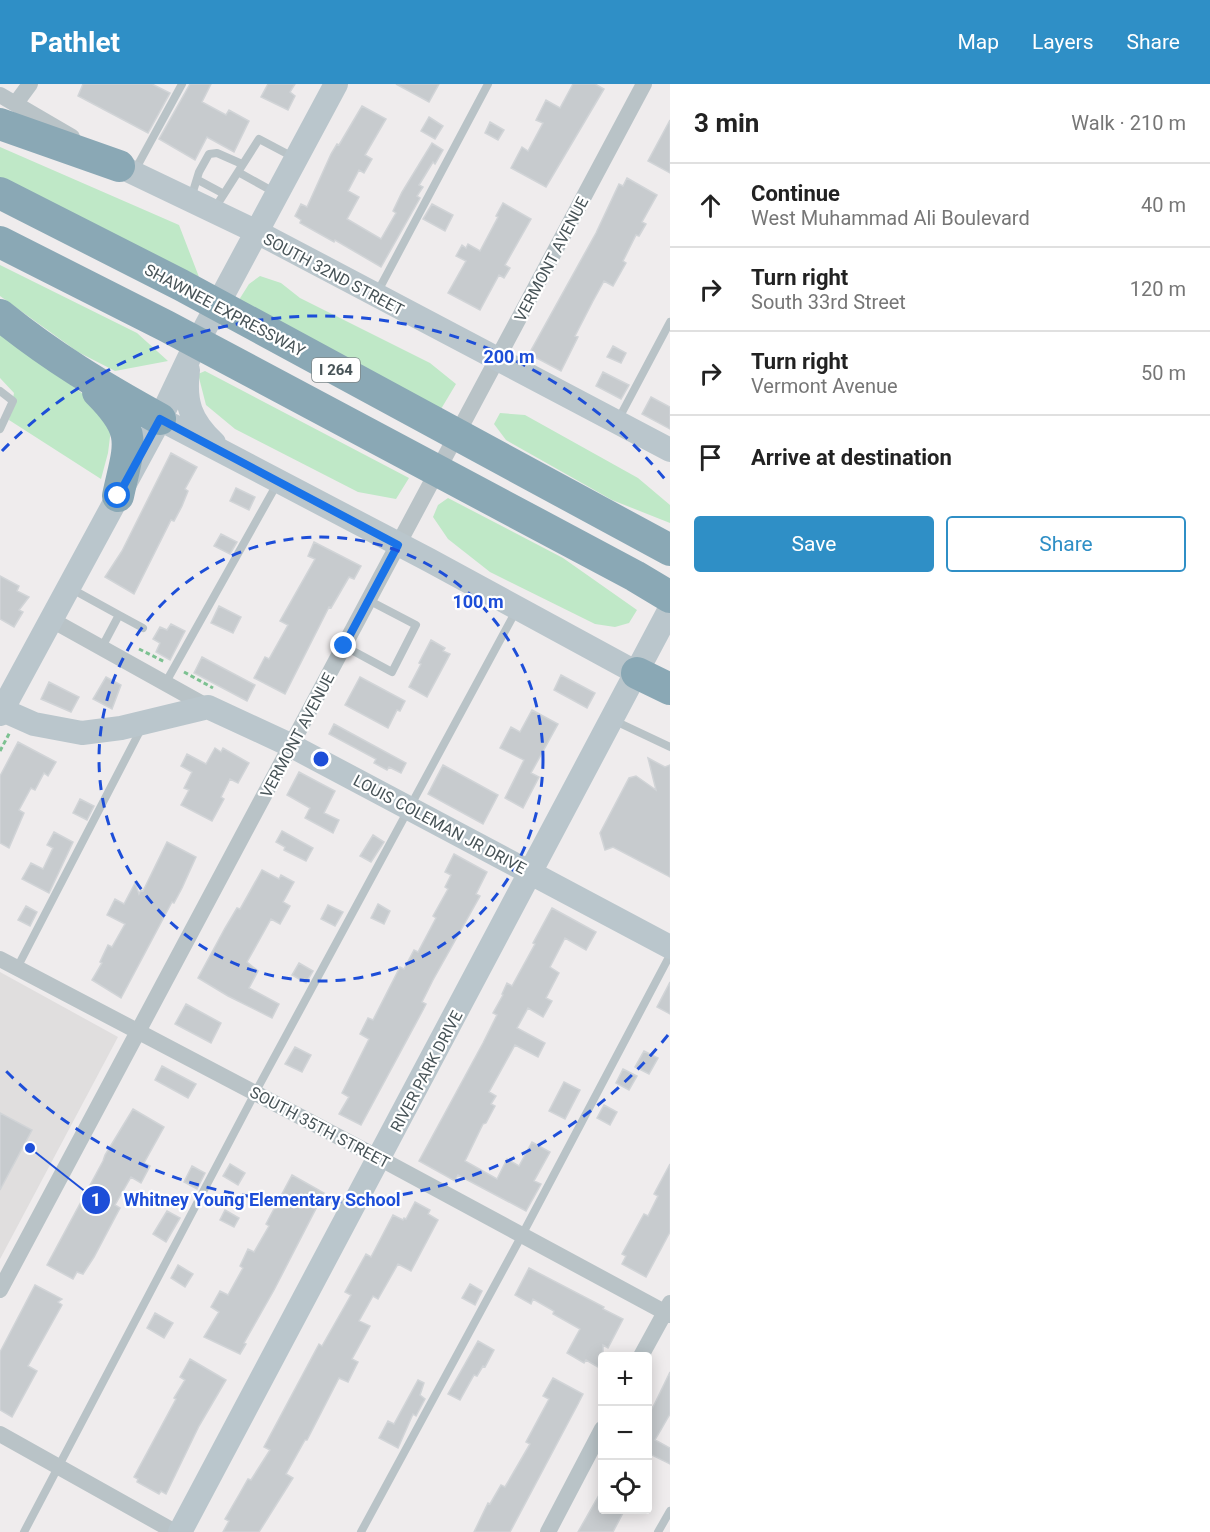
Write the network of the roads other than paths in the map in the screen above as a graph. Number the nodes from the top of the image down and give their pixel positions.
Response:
1 (30, 84) edge
2 (182, 84) edge
3 (336, 84) edge
4 (488, 84) edge
5 (644, 84) edge
6 (0, 95) edge
7 (8, 114) edge
8 (296, 159) junction
9 (240, 168) junction
10 (126, 169) junction
11 (194, 190) junction
12 (0, 194) edge
13 (277, 194) junction
14 (219, 203) junction
15 (256, 232) junction
16 (0, 243) edge
17 (376, 296) junction
18 (0, 315) edge
19 (670, 322) edge
20 (189, 358) junction
21 (497, 360) junction
22 (81, 374) junction
23 (0, 391) edge
24 (160, 419) junction
25 (616, 422) junction
26 (0, 429) edge
27 (220, 450) junction
28 (666, 450) edge
29 (278, 482) junction
30 (118, 496) junction
31 (398, 545) junction
32 (666, 548) edge
33 (68, 587) junction
34 (670, 597) edge
35 (370, 601) junction
36 (517, 608) junction
37 (670, 609) edge
38 (119, 615) junction
39 (50, 619) junction
40 (143, 628) dead end
41 (344, 646) junction
42 (102, 647) junction
43 (637, 673) junction
44 (166, 682) junction
45 (670, 689) edge
46 (208, 707) junction
47 (1, 711) edge
48 (612, 720) junction
49 (145, 721) junction
50 (290, 745) junction
51 (670, 747) edge
52 (410, 808) junction
53 (531, 873) junction
54 (670, 947) edge
55 (670, 956) edge
56 (0, 959) edge
57 (17, 968) junction
58 (138, 1032) junction
59 (255, 1093) junction
60 (379, 1158) junction
61 (522, 1235) junction
62 (0, 1290) edge
63 (668, 1310) edge
64 (643, 1352) edge
65 (0, 1434) edge
66 (598, 1438) edge
67 (58, 1466) junction
68 (669, 1514) edge
69 (24, 1532) edge
70 (175, 1532) edge
71 (180, 1532) edge
72 (361, 1532) edge
73 (548, 1532) edge
74 (658, 1532) edge

1 - 7 street
2 - 10 lane
3 - 8 street
4 - 17 lane
5 - 21 street, VERMONT AVENUE
6 - 7 street
7 - 10 highway
8 - 9 lane
8 - 13 street
9 - 11 lane
9 - 13 lane
9 - 14 lane
10 - 11 street, SOUTH 32ND STREET
11 - 14 street, SOUTH 32ND STREET
12 - 32 highway, SHAWNEE EXPRESSWAY / I 264
13 - 15 street
14 - 15 street, SOUTH 32ND STREET
15 - 17 street, SOUTH 32ND STREET
15 - 20 street
16 - 34 highway, I 264
17 - 21 street, SOUTH 32ND STREET
18 - 22 highway
19 - 25 lane
20 - 24 street
20 - 27 street
21 - 25 street, SOUTH 32ND STREET
21 - 31 street, VERMONT AVENUE
22 - 24 highway
22 - 30 highway
23 - 26 lane
24 - 27 street
24 - 30 street
25 - 28 street, SOUTH 32ND STREET
27 - 29 street
29 - 31 street
29 - 44 lane
30 - 33 street
31 - 35 street, VERMONT AVENUE
31 - 36 street
33 - 38 lane
33 - 39 street
35 - 41 street, VERMONT AVENUE
35 - 41 lane
36 - 43 street
36 - 52 lane
37 - 43 street, RIVER PARK DRIVE
38 - 40 lane
38 - 42 lane
39 - 42 street, LOUIS COLEMAN JR DRIVE
39 - 47 street
41 - 50 street, VERMONT AVENUE
42 - 44 street, LOUIS COLEMAN JR DRIVE
43 - 45 highway
43 - 48 street, RIVER PARK DRIVE
44 - 46 street, LOUIS COLEMAN JR DRIVE
46 - 49 street
46 - 50 street, LOUIS COLEMAN JR DRIVE
47 - 49 street
48 - 51 lane
48 - 53 street, RIVER PARK DRIVE
49 - 57 lane
50 - 52 street, LOUIS COLEMAN JR DRIVE
50 - 58 street, VERMONT AVENUE
52 - 53 street, LOUIS COLEMAN JR DRIVE
52 - 59 lane
53 - 54 street, LOUIS COLEMAN JR DRIVE
53 - 60 street, RIVER PARK DRIVE
55 - 61 lane
56 - 57 street, SOUTH 35TH STREET
57 - 58 street, SOUTH 35TH STREET
58 - 59 street, SOUTH 35TH STREET
58 - 62 street, VERMONT AVENUE
59 - 60 street, SOUTH 35TH STREET
59 - 67 lane
60 - 61 street, SOUTH 35TH STREET
60 - 71 street, RIVER PARK DRIVE
61 - 63 street, SOUTH 35TH STREET
61 - 72 lane
63 - 64 street
65 - 67 street
66 - 73 street
67 - 69 lane
67 - 70 street
68 - 74 lane

